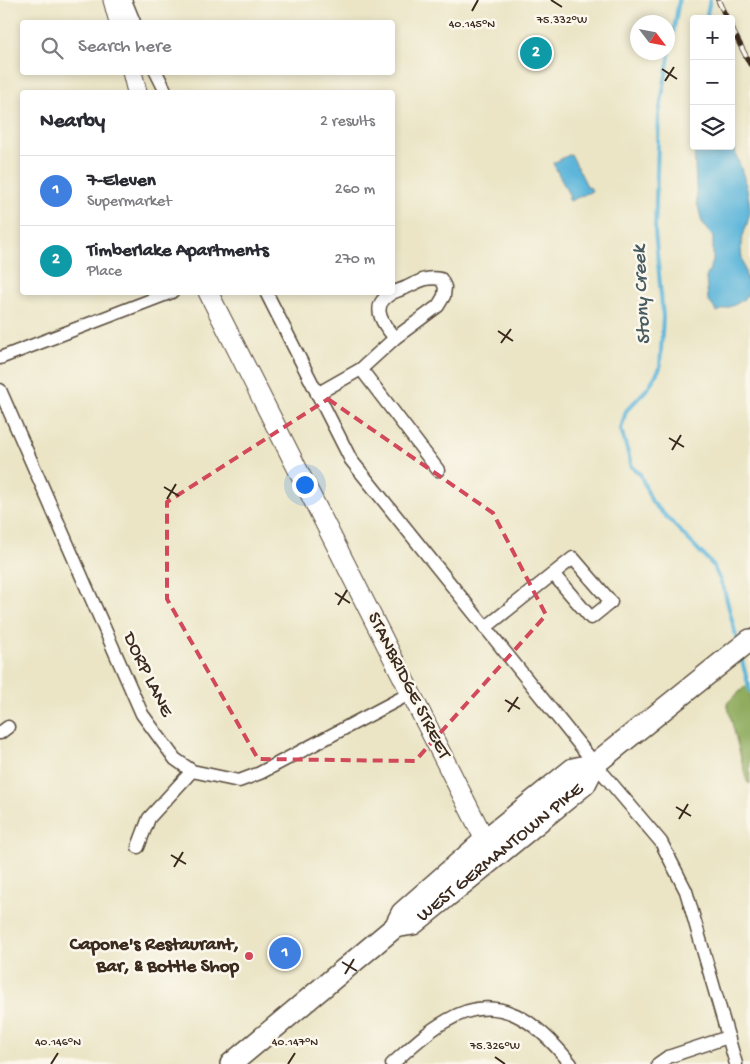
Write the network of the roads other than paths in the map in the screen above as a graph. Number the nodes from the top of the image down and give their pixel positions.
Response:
1 (113, 0) edge
2 (125, 0) edge
3 (118, 20) edge
4 (133, 20) edge
5 (133, 75) edge
6 (158, 75) edge
7 (136, 90) edge
8 (165, 90) edge
9 (395, 292) edge
10 (164, 295) edge
11 (210, 295) edge
12 (268, 295) edge
13 (388, 295) edge
14 (395, 338) junction
15 (0, 358) edge
16 (362, 369) junction
17 (0, 390) edge
18 (318, 394) junction
19 (438, 470) dead end
20 (554, 575) junction
21 (485, 628) junction
22 (750, 640) edge
23 (411, 693) junction
24 (595, 764) junction
25 (192, 771) junction
26 (485, 840) junction
27 (138, 847) dead end
28 (395, 927) junction
29 (728, 1036) junction
30 (231, 1064) edge
31 (392, 1064) edge
32 (571, 1064) edge
33 (658, 1064) edge
34 (736, 1064) edge

1 - 3 street
2 - 4 street
5 - 7 street
6 - 8 street
9 - 14 street
10 - 15 street
11 - 23 street, STANBRIDGE STREET
12 - 18 street
13 - 14 street
14 - 16 street
16 - 18 street
16 - 19 street
17 - 25 street, DORP LANE
18 - 21 street
20 - 20 street
20 - 21 street
21 - 24 street
22 - 24 main road, WEST GERMANTOWN PIKE
23 - 25 street, DORP LANE
23 - 26 street, STANBRIDGE STREET
24 - 26 main road, WEST GERMANTOWN PIKE
24 - 28 main road, WEST GERMANTOWN PIKE
24 - 29 street
25 - 27 street
26 - 28 main road, WEST GERMANTOWN PIKE
28 - 30 main road, WEST GERMANTOWN PIKE
29 - 33 street
29 - 34 street
31 - 32 street

